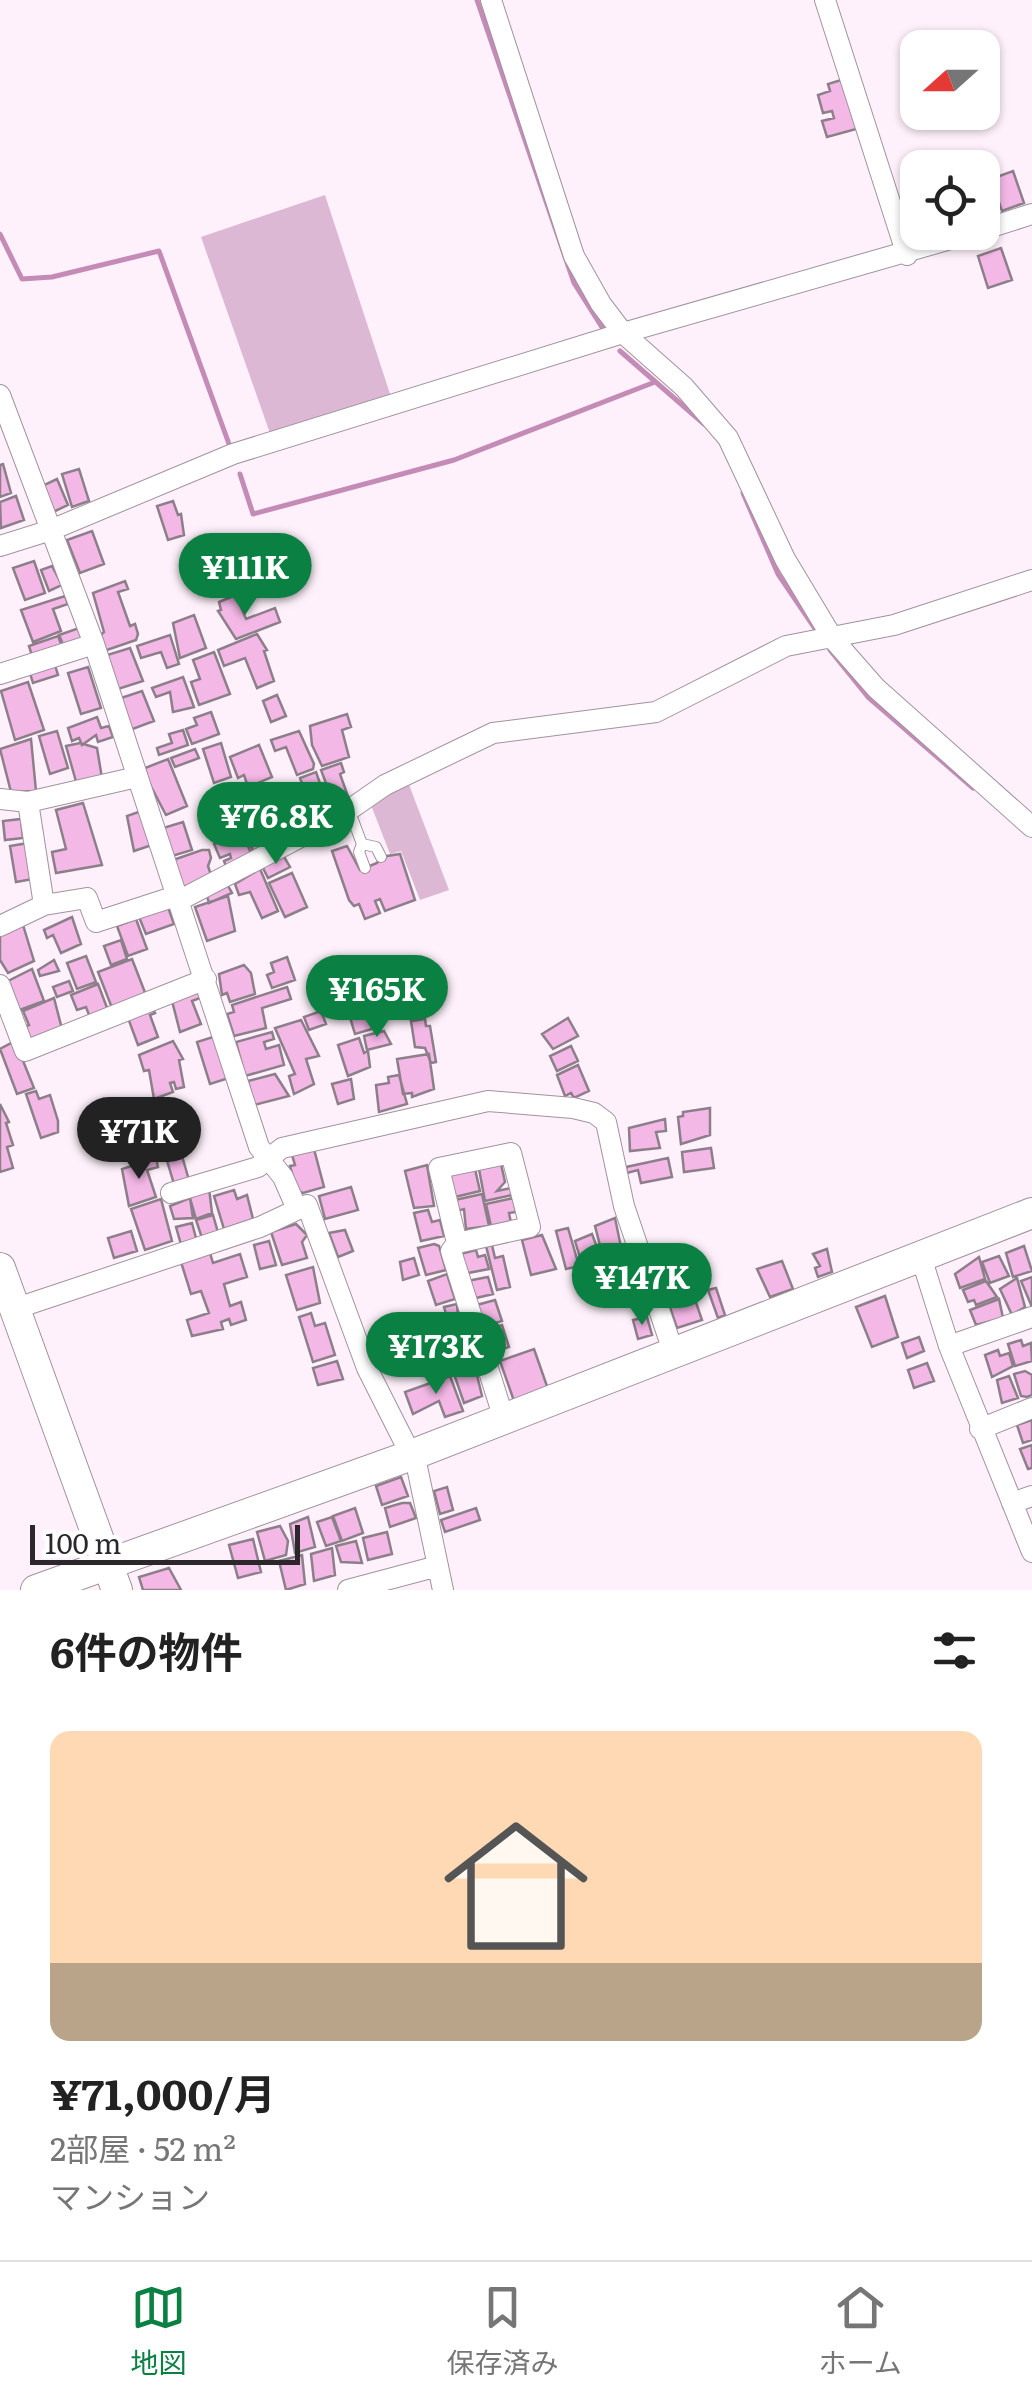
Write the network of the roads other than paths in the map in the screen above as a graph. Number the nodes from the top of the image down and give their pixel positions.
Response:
1 (491, 0) edge
2 (825, 0) edge
3 (1032, 214) edge
4 (1000, 224) edge
5 (919, 250) edge
6 (907, 254) junction
7 (624, 334) junction
8 (0, 394) edge
9 (5, 422) edge
10 (51, 530) junction
11 (0, 546) edge
12 (1032, 580) edge
13 (833, 639) junction
14 (94, 644) junction
15 (0, 674) edge
16 (137, 778) junction
17 (0, 800) edge
18 (28, 802) junction
19 (1032, 827) edge
20 (314, 829) junction
21 (362, 844) junction
22 (380, 857) dead end
23 (366, 868) dead end
24 (177, 898) junction
25 (44, 905) junction
26 (0, 926) edge
27 (206, 978) junction
28 (0, 985) edge
29 (268, 1162) junction
30 (171, 1194) dead end
31 (296, 1210) junction
32 (1032, 1213) edge
33 (457, 1243) junction
34 (920, 1257) junction
35 (0, 1268) edge
36 (17, 1308) junction
37 (1032, 1317) edge
38 (949, 1346) junction
39 (674, 1354) junction
40 (1032, 1408) edge
41 (504, 1420) junction
42 (980, 1428) junction
43 (409, 1456) junction
44 (1022, 1500) edge
45 (1032, 1552) edge
46 (438, 1566) junction
47 (112, 1577) edge
48 (36, 1590) edge
49 (348, 1590) edge
50 (443, 1590) edge

1 - 7 street
2 - 6 street
3 - 4 street
5 - 6 street
6 - 7 street
7 - 10 street
7 - 13 street
8 - 9 street
9 - 10 street
10 - 11 street
10 - 14 street
12 - 13 street
13 - 19 street
13 - 20 street
14 - 15 street
14 - 16 street
16 - 18 street
16 - 24 street
17 - 18 street
18 - 25 street
20 - 21 lane
20 - 24 street
21 - 22 lane
21 - 23 lane
24 - 25 street
24 - 27 street
25 - 26 street
27 - 28 street
27 - 29 street
29 - 30 street
29 - 31 street
29 - 39 street
31 - 36 street
31 - 43 street
32 - 34 street
33 - 33 street
33 - 41 street
34 - 38 street
34 - 39 street
35 - 36 street
36 - 47 street
37 - 38 street
38 - 42 street
39 - 41 street
40 - 42 street
41 - 43 street
42 - 44 street
43 - 46 street
43 - 47 street
44 - 45 street
46 - 49 street
46 - 50 street
47 - 48 street

